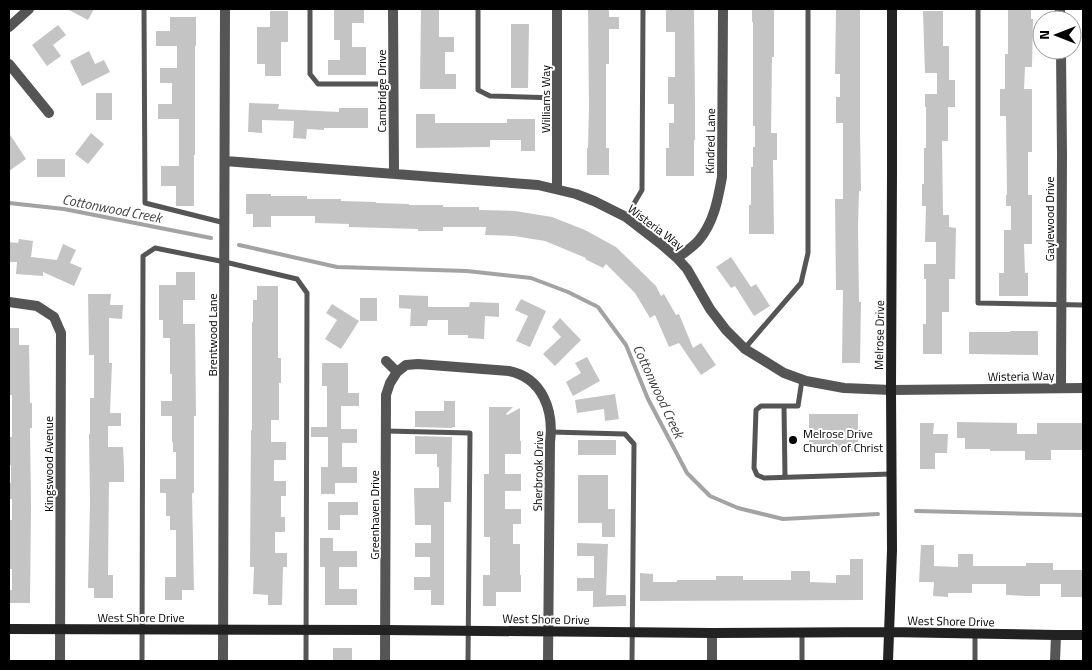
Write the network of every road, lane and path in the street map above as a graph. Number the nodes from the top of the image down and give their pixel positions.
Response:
1 (29, 9) edge
2 (144, 9) edge
3 (225, 9) edge
4 (310, 9) edge
5 (393, 9) edge
6 (478, 9) edge
7 (557, 9) edge
8 (643, 9) edge
9 (723, 9) edge
10 (808, 9) edge
11 (892, 9) edge
12 (978, 9) edge
13 (9, 27) edge
14 (1061, 60) edge
15 (9, 64) edge
16 (393, 84) junction
17 (557, 98) junction
18 (49, 113) dead end
19 (225, 161) junction
20 (394, 173) junction
21 (557, 189) junction
22 (626, 217) junction
23 (225, 223) junction
24 (677, 258) junction
25 (225, 262) junction
26 (9, 302) edge
27 (1061, 305) junction
28 (1083, 305) edge
29 (744, 349) junction
30 (386, 361) dead end
31 (397, 372) junction
32 (802, 380) junction
33 (1061, 387) junction
34 (1083, 388) edge
35 (890, 390) junction
36 (784, 406) junction
37 (386, 431) junction
38 (551, 432) junction
39 (891, 474) junction
40 (785, 477) junction
41 (9, 629) edge
42 (60, 629) junction
43 (142, 630) junction
44 (224, 630) junction
45 (306, 630) junction
46 (386, 630) junction
47 (468, 631) junction
48 (548, 631) junction
49 (632, 632) junction
50 (889, 632) junction
51 (712, 633) junction
52 (802, 633) junction
53 (975, 634) junction
54 (1083, 635) edge
55 (1056, 636) junction
56 (60, 661) edge
57 (142, 661) edge
58 (223, 661) edge
59 (306, 661) edge
60 (386, 661) edge
61 (468, 661) edge
62 (548, 661) edge
63 (632, 661) edge
64 (712, 661) edge
65 (802, 661) edge
66 (888, 661) edge
67 (975, 661) edge
68 (1055, 661) edge

1 - 13 street
2 - 23 lane
3 - 19 street, Brentwood Lane
4 - 16 lane
5 - 16 street, Cambridge Drive
6 - 17 lane
7 - 17 street, Williams Way
8 - 22 lane
9 - 24 street, Kindred Lane
10 - 29 lane
11 - 35 street, Melrose Drive
12 - 27 lane
14 - 27 street, Gaylewood Drive
15 - 18 street
16 - 20 street, Cambridge Drive
17 - 21 street, Williams Way
19 - 20 street, Wisteria Way
19 - 23 street, Brentwood Lane
20 - 21 street, Wisteria Way
21 - 22 street, Wisteria Way
22 - 24 street, Wisteria Way
23 - 25 street, Brentwood Lane
24 - 29 street, Wisteria Way
25 - 43 lane
25 - 44 street, Brentwood Lane
25 - 45 lane
26 - 42 street, Kingswood Avenue
27 - 28 lane
27 - 33 street, Gaylewood Drive
29 - 32 street, Wisteria Way
30 - 31 street
31 - 37 street, Greenhaven Drive
31 - 38 street, Sherbrook Drive
32 - 35 street, Wisteria Way
32 - 36 lane
33 - 34 street, Wisteria Way
33 - 35 street, Wisteria Way
35 - 39 street, Melrose Drive
36 - 40 lane
36 - 40 lane
37 - 46 street, Greenhaven Drive
37 - 47 lane
38 - 48 street, Sherbrook Drive
38 - 49 lane
39 - 40 lane
39 - 50 street, Melrose Drive
41 - 42 street, West Shore Drive
42 - 43 street, West Shore Drive
42 - 56 street, Kingswood Avenue
43 - 44 street, West Shore Drive
43 - 57 lane
44 - 45 street, West Shore Drive
44 - 58 street, Brentwood Lane
45 - 46 street, West Shore Drive
45 - 59 lane
46 - 47 street, West Shore Drive
46 - 60 street, Greenhaven Drive
47 - 48 street, West Shore Drive
47 - 61 lane
48 - 49 street, West Shore Drive
48 - 62 street, Sherbrook Drive
49 - 51 street, West Shore Drive
49 - 63 lane
50 - 52 street, West Shore Drive
50 - 53 street, West Shore Drive
50 - 66 street, Melrose Drive
51 - 52 street, West Shore Drive
51 - 64 street
52 - 65 lane
53 - 55 street, West Shore Drive
53 - 67 lane
54 - 55 street, West Shore Drive
55 - 68 street

